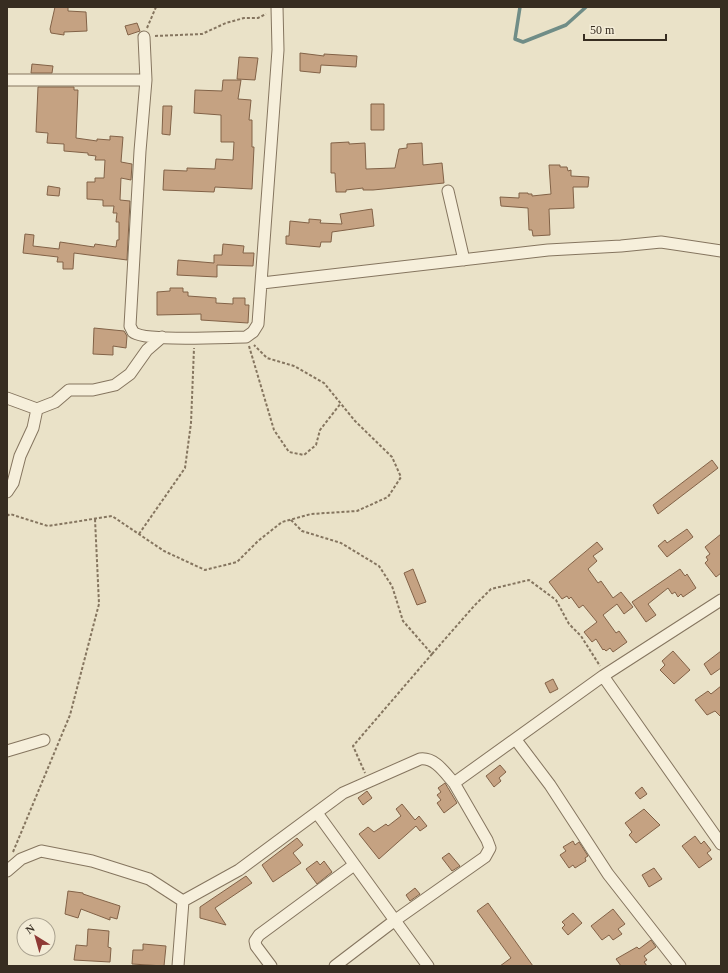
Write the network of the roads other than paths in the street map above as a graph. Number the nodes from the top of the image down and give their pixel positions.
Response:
1 (275, 9) edge
2 (144, 37) road end
3 (7, 80) edge
4 (146, 80) junction
5 (448, 191) dead end
6 (721, 251) edge
7 (464, 260) junction
8 (262, 283) junction
9 (162, 338) junction
10 (7, 398) edge
11 (37, 409) junction
12 (7, 492) edge
13 (721, 600) edge
14 (602, 676) junction
15 (44, 740) dead end
16 (516, 740) junction
17 (7, 751) edge
18 (454, 783) junction
19 (317, 813) junction
20 (721, 844) edge
21 (354, 865) junction
22 (7, 871) edge
23 (183, 900) junction
24 (394, 920) junction
25 (178, 966) edge
26 (271, 966) edge
27 (335, 966) edge
28 (428, 966) edge
29 (680, 966) edge

1 - 8 street
2 - 4 street
3 - 4 street
4 - 9 street
5 - 7 street
6 - 7 street
7 - 8 street
8 - 9 street
9 - 11 street
10 - 11 street
11 - 12 street
13 - 14 street
14 - 16 street
14 - 20 street
15 - 17 street
16 - 18 street
16 - 29 street
18 - 19 street
18 - 24 street
19 - 21 street
19 - 23 street
21 - 24 street
21 - 26 street
22 - 23 street
23 - 25 street
24 - 27 street
24 - 28 street

